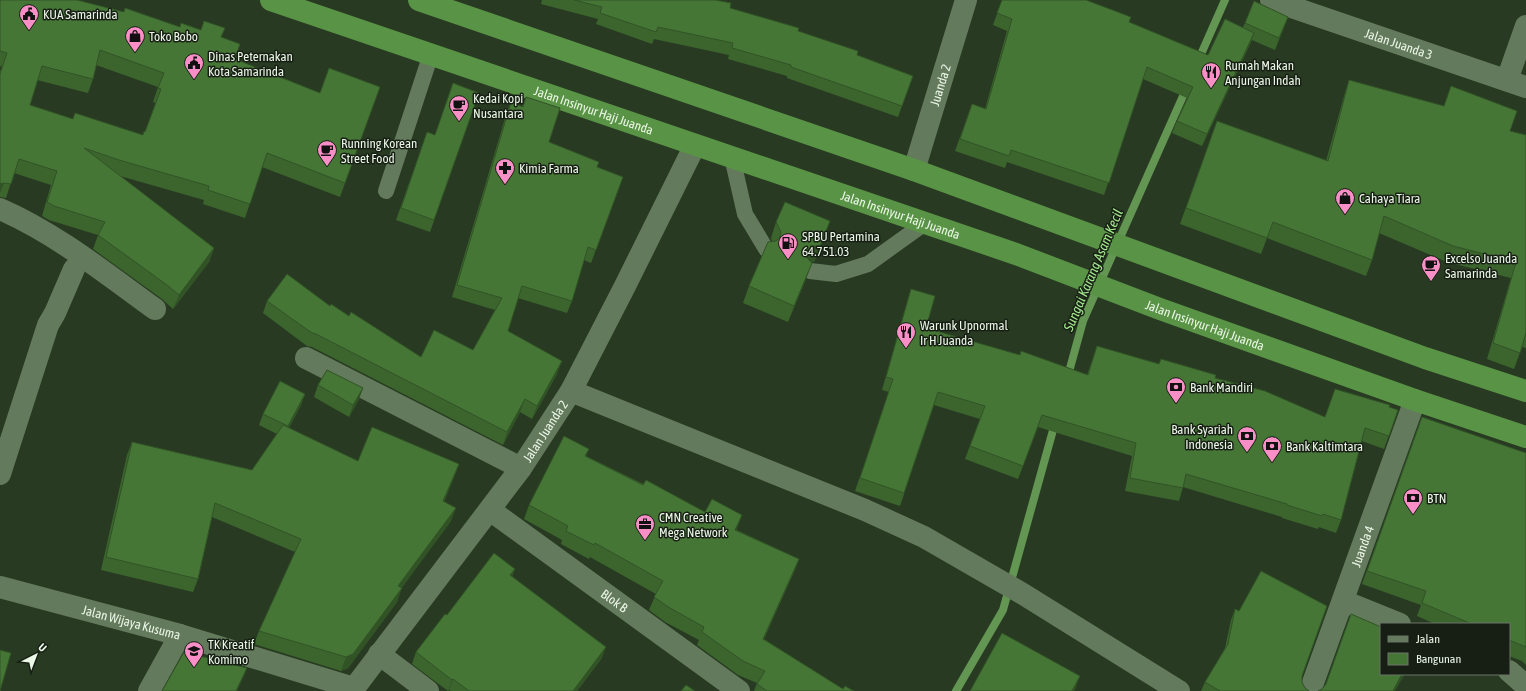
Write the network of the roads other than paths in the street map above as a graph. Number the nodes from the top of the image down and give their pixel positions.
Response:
1 (271, 0) edge
2 (419, 0) edge
3 (966, 0) edge
4 (1271, 0) edge
5 (1526, 26) edge
6 (430, 54) junction
7 (1516, 83) edge
8 (695, 145) junction
9 (732, 157) junction
10 (914, 170) junction
11 (386, 191) dead end
12 (0, 209) edge
13 (925, 223) junction
14 (766, 249) edge
15 (74, 269) dead end
16 (810, 271) edge
17 (155, 309) dead end
18 (306, 358) dead end
19 (571, 391) junction
20 (1526, 391) edge
21 (1415, 400) junction
22 (1526, 437) edge
23 (521, 468) junction
24 (0, 474) edge
25 (490, 510) junction
26 (0, 587) edge
27 (1343, 601) junction
28 (1398, 623) edge
29 (180, 635) junction
30 (379, 654) junction
31 (1510, 672) edge
32 (1526, 686) edge
33 (353, 689) edge
34 (149, 691) edge
35 (428, 691) edge
36 (740, 691) edge
37 (1179, 691) edge
38 (1310, 691) edge

1 - 6 highway, Jalan Insinyur Haji Juanda
2 - 10 highway
3 - 10 street, Juanda 2
4 - 7 street, Jalan Juanda 3
5 - 7 street
6 - 8 highway, Jalan Insinyur Haji Juanda
6 - 11 lane
8 - 9 highway, Jalan Insinyur Haji Juanda
8 - 19 street, Jalan Juanda 2
9 - 13 highway, Jalan Insinyur Haji Juanda
9 - 14 lane
10 - 20 highway
12 - 17 street
13 - 16 lane
13 - 21 highway, Jalan Insinyur Haji Juanda
15 - 24 street
18 - 23 street
19 - 23 street, Jalan Juanda 2
19 - 37 street
21 - 22 highway, Jalan Insinyur Haji Juanda
21 - 27 street, Juanda 4
23 - 25 street, Jalan Juanda 2
25 - 30 street, Jalan Juanda 2
25 - 36 street, Blok B
26 - 29 street, Jalan Wijaya Kusuma
27 - 28 street
27 - 38 street, Juanda 4
29 - 33 street, Jalan Wijaya Kusuma
29 - 34 street
30 - 33 street, Jalan Juanda 2
30 - 35 street
31 - 32 street

